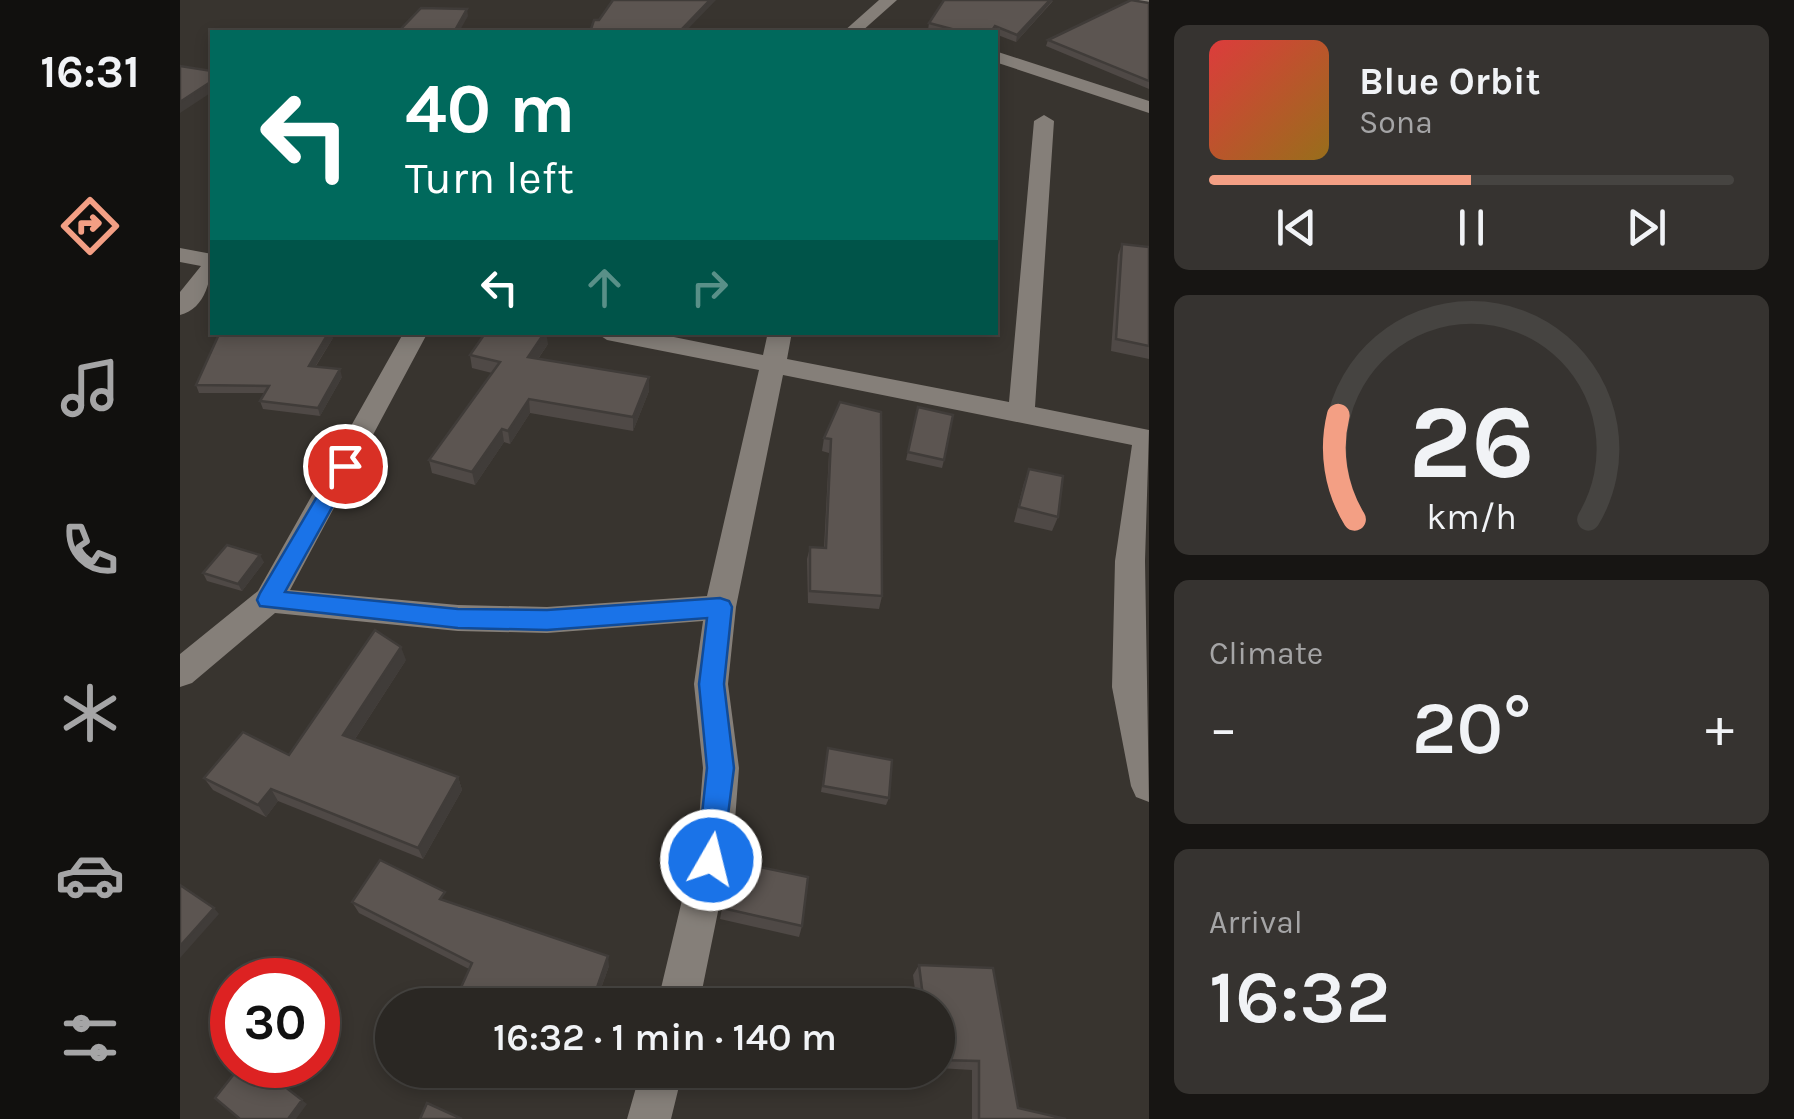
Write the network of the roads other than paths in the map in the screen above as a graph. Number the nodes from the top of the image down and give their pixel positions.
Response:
1 (889, 0) edge
2 (1137, 0) edge
3 (1149, 2) edge
4 (855, 30) edge
5 (998, 57) edge
6 (1149, 107) edge
7 (1044, 121) dead end
8 (180, 256) edge
9 (210, 264) edge
10 (210, 267) edge
11 (180, 308) edge
12 (414, 335) edge
13 (622, 335) edge
14 (780, 335) edge
15 (776, 366) junction
16 (1021, 414) junction
17 (1147, 438) edge
18 (268, 600) junction
19 (720, 607) junction
20 (180, 674) edge
21 (1149, 786) edge
22 (682, 988) edge
23 (658, 1088) edge
24 (650, 1119) edge

1 - 4 street
2 - 3 street
5 - 6 street
7 - 16 street
8 - 9 street
10 - 11 street
12 - 18 street
13 - 15 street
14 - 15 street
15 - 16 street
15 - 19 street
16 - 17 street
17 - 21 street
18 - 19 street
18 - 20 street
19 - 22 street
23 - 24 street

